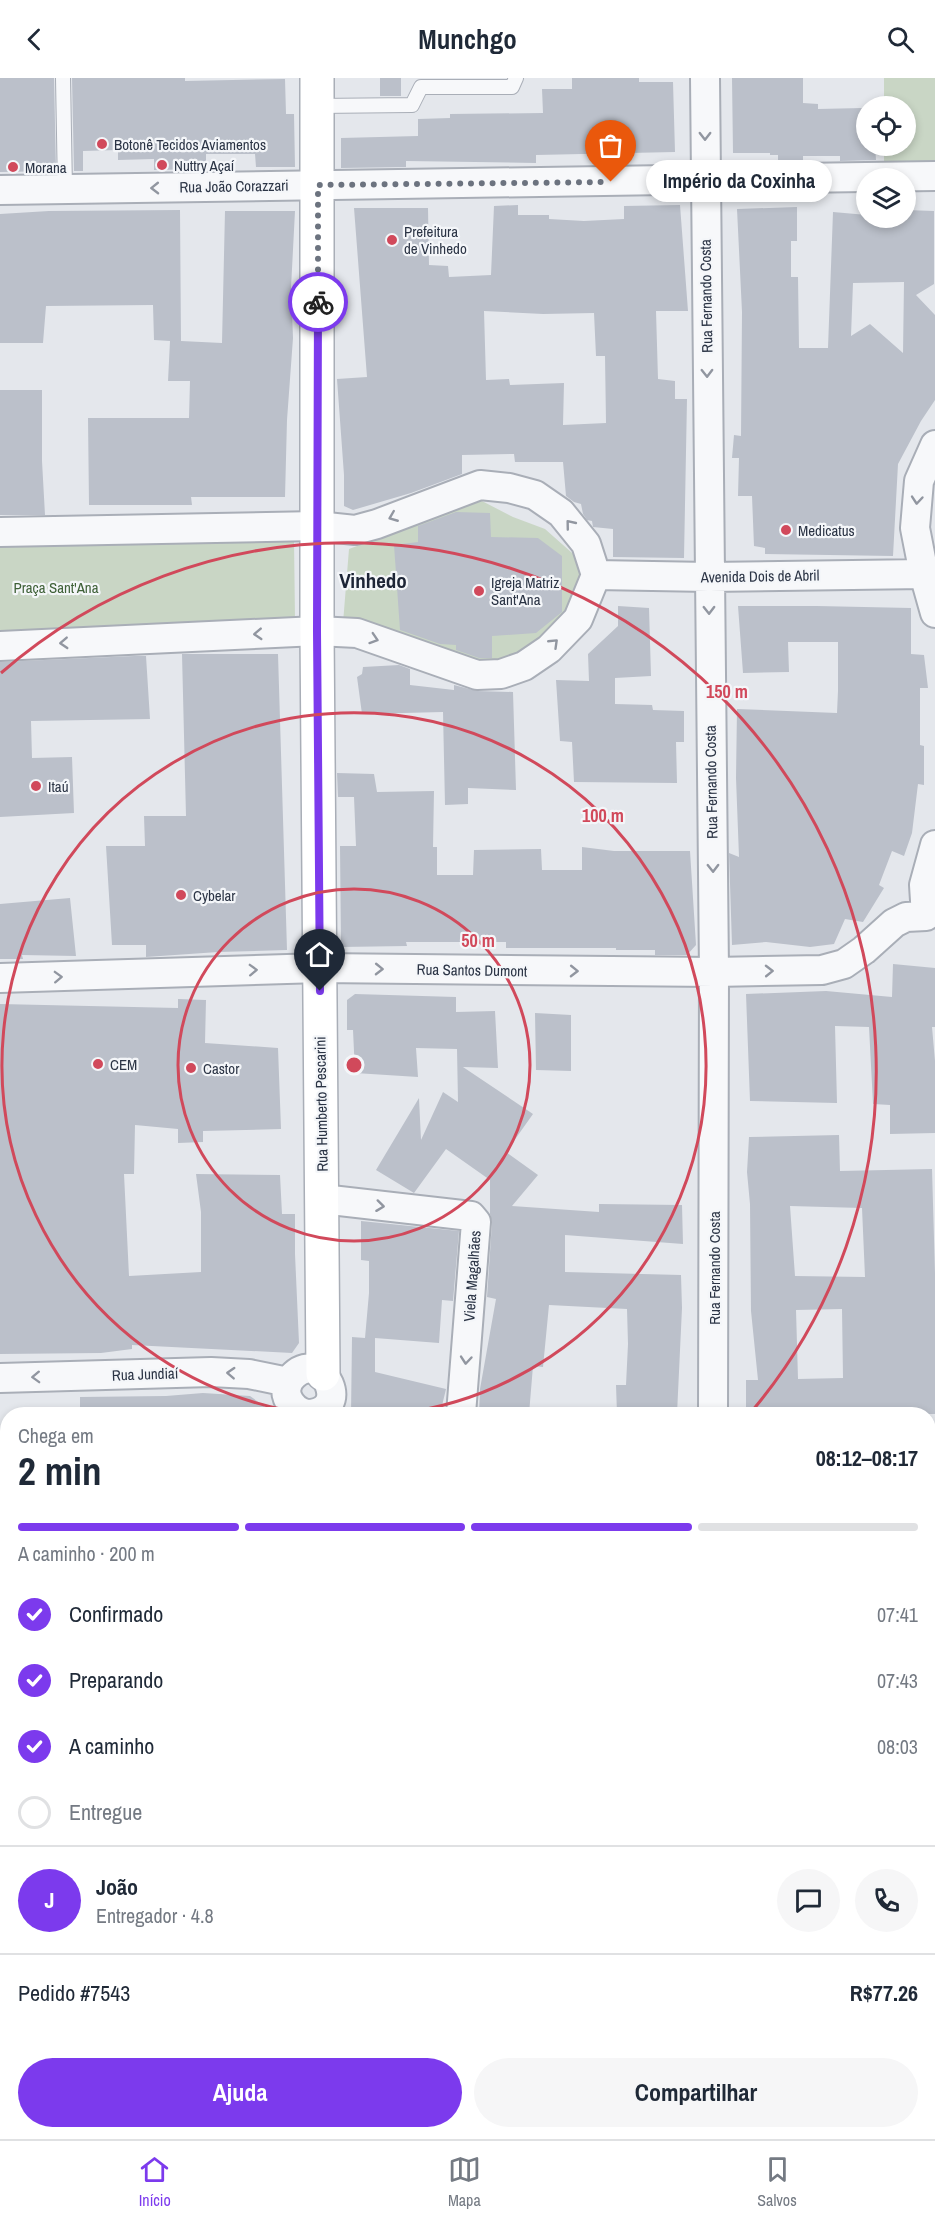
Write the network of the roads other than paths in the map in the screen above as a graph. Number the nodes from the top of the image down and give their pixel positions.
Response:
1 (63, 78) edge
2 (516, 78) edge
3 (705, 78) edge
4 (317, 92) edge
5 (935, 176) edge
6 (705, 180) junction
7 (318, 185) junction
8 (65, 189) junction
9 (0, 190) edge
10 (935, 445) edge
11 (317, 526) junction
12 (0, 532) edge
13 (924, 574) junction
14 (596, 575) junction
15 (709, 577) junction
16 (935, 614) edge
17 (317, 631) junction
18 (0, 646) edge
19 (935, 845) edge
20 (931, 918) edge
21 (320, 968) junction
22 (714, 972) junction
23 (0, 978) edge
24 (322, 1199) junction
25 (323, 1374) junction
26 (0, 1378) edge
27 (288, 1382) junction
28 (293, 1407) edge
29 (324, 1407) edge
30 (462, 1407) edge
31 (713, 1407) edge

1 - 8 lane
2 - 4 lane
3 -> 6 street, Rua Fernando Costa
4 - 7 street, Rua Humberto Pescarini
5 - 6 street, Rua João Corazzari
6 - 7 street, Rua João Corazzari
6 -> 15 street, Rua Fernando Costa
7 -> 8 street, Rua João Corazzari
7 - 11 street, Rua Humberto Pescarini
8 - 9 street, Rua João Corazzari
10 -> 13 street
11 - 12 street
14 -> 11 street
11 - 17 street, Rua Humberto Pescarini
13 - 15 street, Avenida Dois de Abril
13 - 16 street
14 - 15 street, Avenida Dois de Abril
17 -> 14 street
15 -> 22 street, Rua Fernando Costa
17 -> 18 street
17 - 21 street, Rua Humberto Pescarini
19 - 20 street
22 -> 20 street, Rua Santos Dumont
21 -> 22 street, Rua Santos Dumont
23 -> 21 street, Rua Santos Dumont
21 - 24 street, Rua Humberto Pescarini
22 - 31 street, Rua Fernando Costa
24 - 25 street, Rua Humberto Pescarini
24 -> 30 street, Viela Magalhães
25 - 27 street
25 - 29 street
27 -> 26 street, Rua Jundiaí
27 - 28 street

